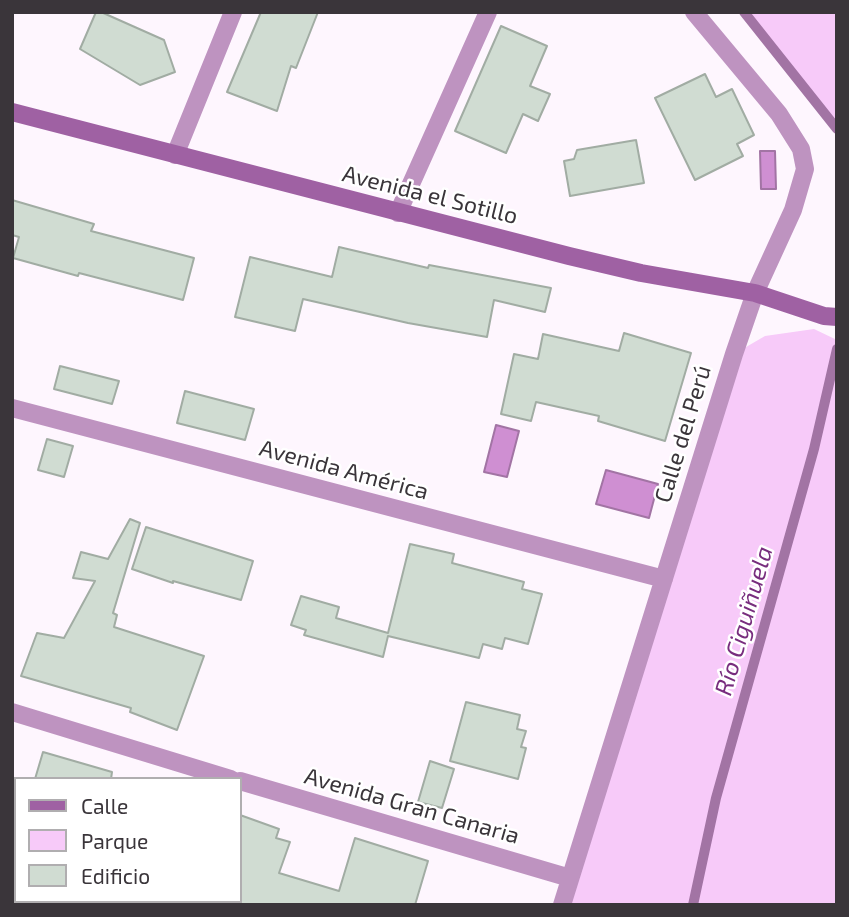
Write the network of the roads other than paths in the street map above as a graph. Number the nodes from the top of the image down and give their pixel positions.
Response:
1 (233, 12) edge
2 (488, 12) edge
3 (694, 12) edge
4 (12, 112) edge
5 (175, 155) junction
6 (398, 213) junction
7 (755, 293) junction
8 (830, 317) edge
9 (12, 408) edge
10 (664, 579) junction
11 (12, 712) edge
12 (171, 770) edge
13 (218, 777) edge
14 (242, 782) edge
15 (570, 878) junction
16 (562, 905) edge

1 - 5 street
2 - 6 street
3 - 7 street, Calle del Perú
4 - 5 street, Avenida el Sotillo
5 - 6 street, Avenida el Sotillo
6 - 7 street, Avenida el Sotillo
7 - 8 street, Avenida el Sotillo
7 - 10 street, Calle del Perú
9 - 10 street, Avenida América
10 - 15 street, Calle del Perú
11 - 12 street
12 - 13 street
14 - 15 street, Avenida Gran Canaria
15 - 16 street, Calle del Perú

